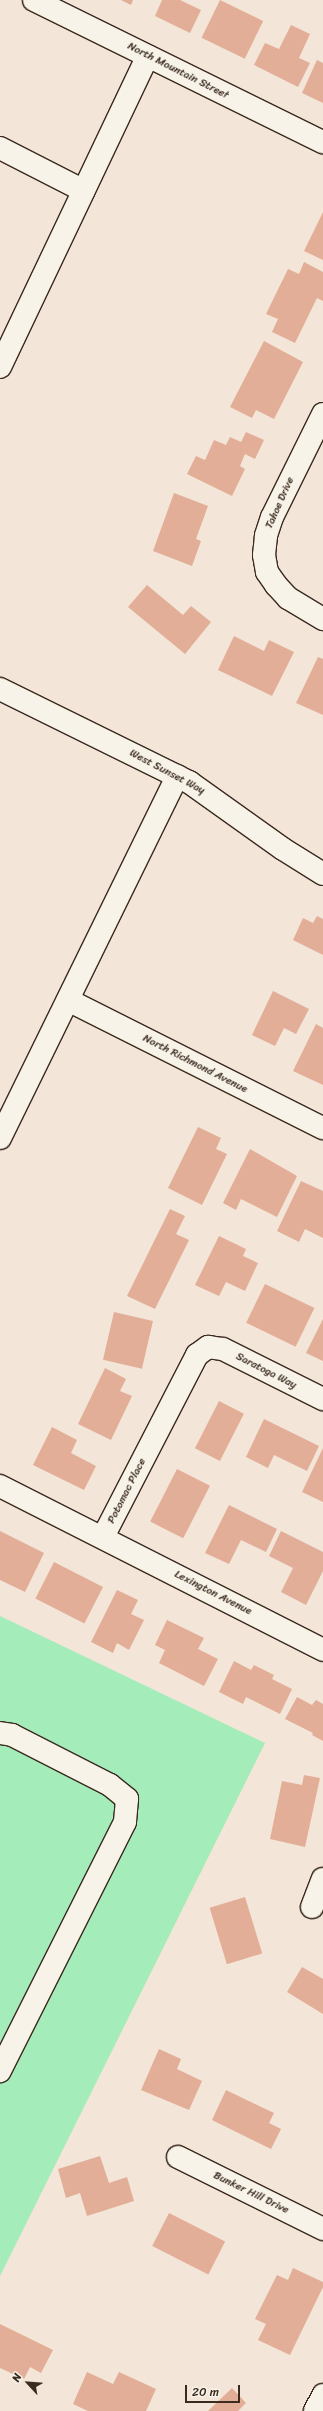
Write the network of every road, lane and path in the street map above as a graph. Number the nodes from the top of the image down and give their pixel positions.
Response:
1 (34, 0) edge
2 (148, 56) junction
3 (323, 142) edge
4 (0, 148) edge
5 (84, 191) junction
6 (0, 367) edge
7 (323, 414) edge
8 (323, 619) edge
9 (0, 689) edge
10 (177, 776) junction
11 (323, 874) edge
12 (68, 1000) junction
13 (323, 1128) edge
14 (0, 1138) edge
15 (208, 1347) joint
16 (323, 1399) edge
17 (0, 1486) edge
18 (103, 1537) junction
19 (323, 1650) edge
20 (0, 1733) edge
21 (323, 1880) edge
22 (312, 1907) dead end
23 (0, 2071) edge
24 (178, 2157) dead end
25 (323, 2229) edge
26 (323, 2395) edge
27 (315, 2411) edge

1 - 2 street, North Mountain Street
2 - 3 street, North Mountain Street
2 - 5 street
4 - 5 street
5 - 6 street
7 - 8 street, Tahoe Drive
9 - 10 street, West Sunset Way
10 - 11 street, West Sunset Way
10 - 12 street
12 - 13 street, North Richmond Avenue
12 - 14 street
15 - 16 street, Saratoga Way
15 - 18 street, Potomac Place
17 - 18 street, Potomac Place
18 - 19 street, Lexington Avenue
20 - 23 street
21 - 22 street
24 - 25 street, Bunker Hill Drive
26 - 27 street

